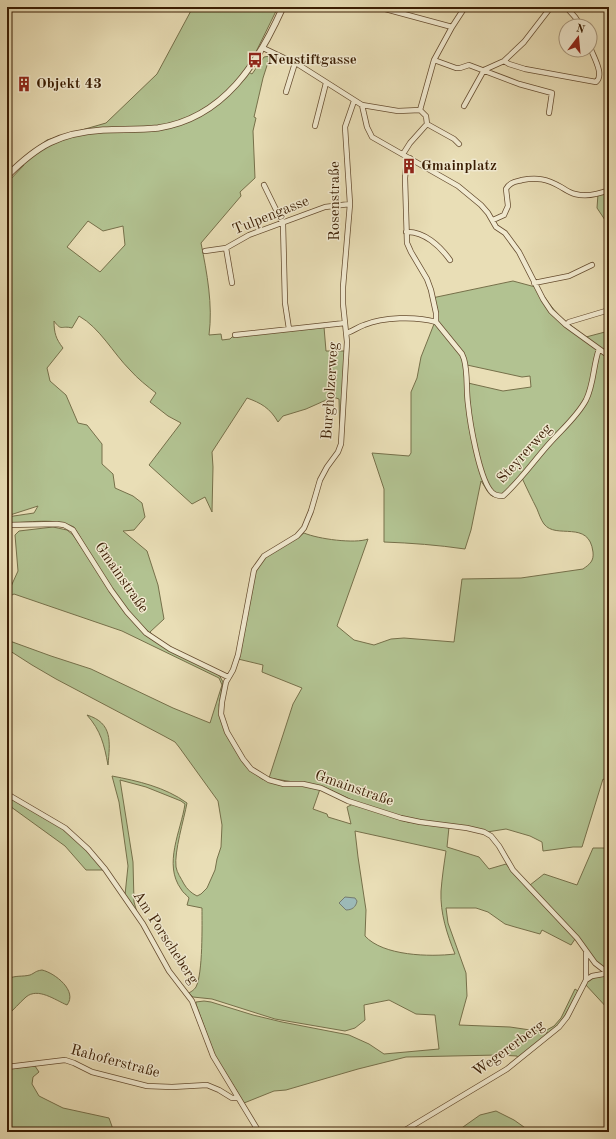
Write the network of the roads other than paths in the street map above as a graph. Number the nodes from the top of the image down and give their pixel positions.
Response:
1 (283, 7) edge
2 (378, 7) edge
3 (465, 7) edge
4 (550, 7) edge
5 (566, 7) edge
6 (576, 18) edge
7 (452, 27) junction
8 (263, 48) junction
9 (594, 58) edge
10 (434, 60) junction
11 (504, 61) junction
12 (295, 63) junction
13 (484, 70) junction
14 (326, 83) junction
15 (286, 92) dead end
16 (354, 101) junction
17 (362, 105) junction
18 (464, 106) dead end
19 (420, 110) junction
20 (549, 113) dead end
21 (427, 124) junction
22 (315, 126) dead end
23 (459, 144) dead end
24 (403, 154) junction
25 (410, 158) junction
26 (7, 176) edge
27 (264, 185) dead end
28 (609, 190) edge
29 (350, 204) junction
30 (493, 220) junction
31 (283, 224) junction
32 (406, 232) junction
33 (226, 248) junction
34 (205, 251) dead end
35 (450, 260) dead end
36 (592, 265) dead end
37 (232, 283) dead end
38 (534, 283) junction
39 (343, 304) joint
40 (609, 310) edge
41 (436, 322) junction
42 (345, 323) junction
43 (566, 325) junction
44 (289, 329) junction
45 (347, 333) junction
46 (235, 335) dead end
47 (599, 349) junction
48 (609, 356) edge
49 (7, 525) edge
50 (228, 677) junction
51 (7, 794) edge
52 (586, 952) junction
53 (608, 973) edge
54 (586, 980) junction
55 (7, 1067) edge
56 (238, 1098) junction
57 (258, 1132) edge
58 (402, 1132) edge

1 - 8 street
2 - 7 street
3 - 7 street
4 - 11 street
5 - 6 street
7 - 10 street
8 - 12 street
8 - 26 street
9 - 11 street
10 - 13 street
10 - 19 street
11 - 13 street
12 - 14 street
12 - 15 street
13 - 18 street
13 - 20 street
14 - 16 street
14 - 22 street
16 - 17 street
16 - 29 street, Rosenstraße
17 - 19 street
17 - 24 street
19 - 21 street
21 - 23 street
21 - 24 street
24 - 25 street
25 - 30 street
25 - 32 street
27 - 31 street
28 - 30 street
29 - 31 street, Tulpengasse
29 - 39 street, Rosenstraße
30 - 38 street
31 - 33 street, Tulpengasse
31 - 44 street
32 - 35 street
32 - 41 street
33 - 34 street, Tulpengasse
33 - 37 street, Tulpengasse
36 - 38 street
38 - 43 street
39 - 42 street, Burgholzerweg
40 - 43 street
41 - 45 street, Burgholzerweg
41 - 47 street, Steyrerweg
42 - 44 street, Burgholzerweg
42 - 45 street, Burgholzerweg
43 - 47 street
44 - 46 street, Burgholzerweg
45 - 50 street, Burgholzerweg
47 - 48 street
49 - 50 street, Gmainstraße
50 - 52 street, Gmainstraße
51 - 56 street, Am Porscheberg
52 - 53 street, Gmainstraße
52 - 54 street, Wegererberg
53 - 54 street, Gmainstraße
54 - 58 street, Wegererberg
55 - 56 street, Rahoferstraße
56 - 57 street, Am Porscheberg

